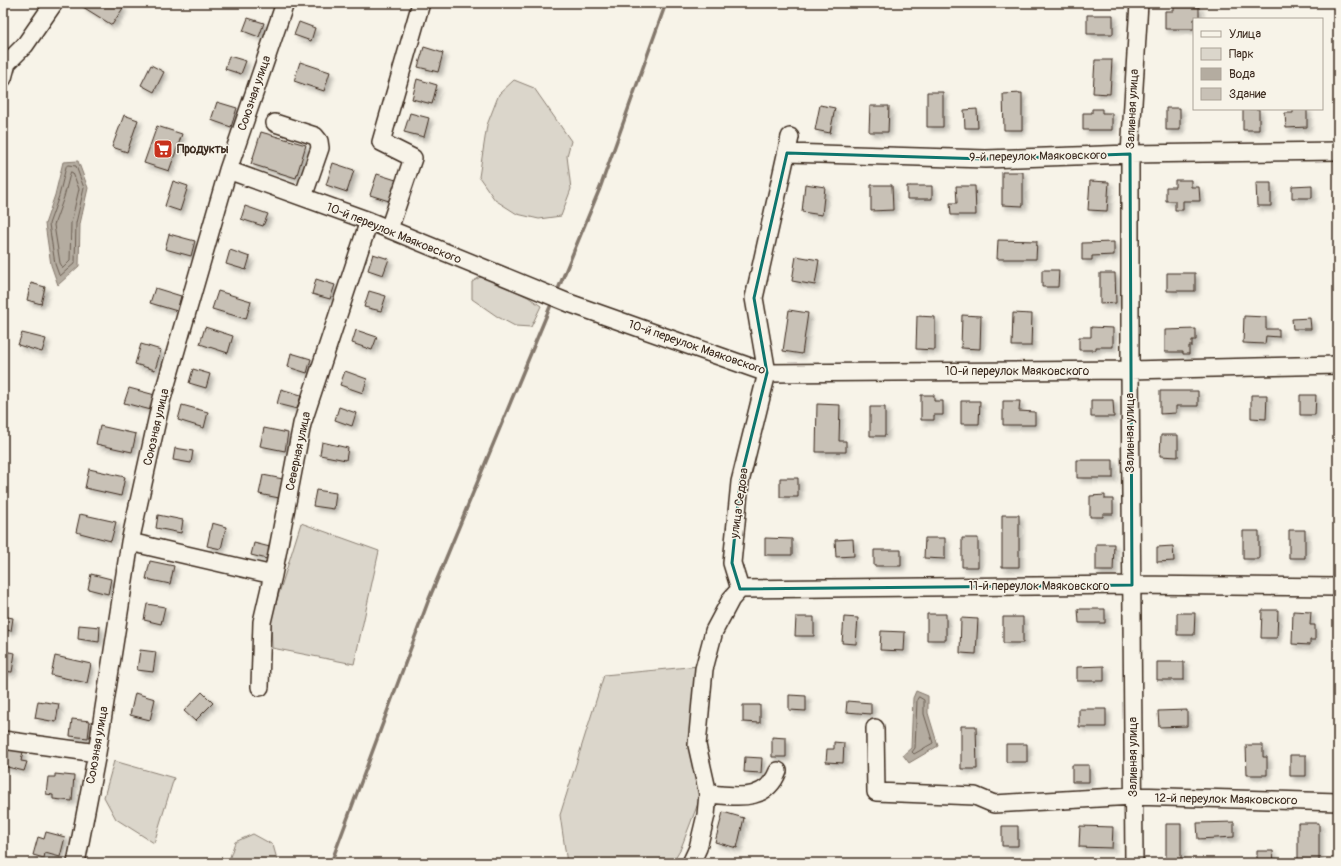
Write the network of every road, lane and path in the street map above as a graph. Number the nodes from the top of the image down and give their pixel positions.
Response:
1 (54, 3) edge
2 (285, 3) edge
3 (1139, 3) edge
4 (421, 5) edge
5 (3, 78) edge
6 (275, 123) dead end
7 (788, 145) joint
8 (1338, 151) edge
9 (1130, 154) junction
10 (228, 170) junction
11 (303, 197) junction
12 (369, 221) junction
13 (388, 229) junction
14 (1338, 365) edge
15 (1130, 370) junction
16 (767, 373) junction
17 (130, 542) junction
18 (273, 575) junction
19 (1132, 585) junction
20 (1338, 588) edge
21 (740, 589) junction
22 (260, 687) dead end
23 (875, 728) dead end
24 (3, 740) edge
25 (97, 753) junction
26 (778, 771) dead end
27 (708, 794) junction
28 (1133, 796) junction
29 (1338, 802) edge
30 (76, 863) edge
31 (691, 863) edge
32 (1134, 863) edge

1 - 5 street
2 - 10 street, Союзная улица
3 - 9 street, Заливная улица
4 - 13 street
6 - 11 street
7 - 9 street, 9-й переулок Маяковского
7 - 16 street, улица Седова
8 - 9 street, 9-й переулок Маяковского
9 - 15 street, Заливная улица
10 - 11 street, 10-й переулок Маяковского
10 - 17 street, Союзная улица
11 - 12 street, 10-й переулок Маяковского
12 - 13 street, 10-й переулок Маяковского
12 - 18 street, Северная улица
13 - 16 street, 10-й переулок Маяковского
14 - 15 street, 10-й переулок Маяковского
15 - 16 street, 10-й переулок Маяковского
15 - 19 street, Заливная улица
16 - 21 street, улица Седова
17 - 18 street
17 - 25 street, Союзная улица
18 - 22 street, Северная улица
19 - 20 street, 11-й переулок Маяковского
19 - 21 street, 11-й переулок Маяковского
19 - 28 street, Заливная улица
21 - 27 street
23 - 28 street, 12-й переулок Маяковского
24 - 25 street
25 - 30 street, Союзная улица
26 - 27 street
27 - 31 street
28 - 29 street, 12-й переулок Маяковского
28 - 32 street, Заливная улица

